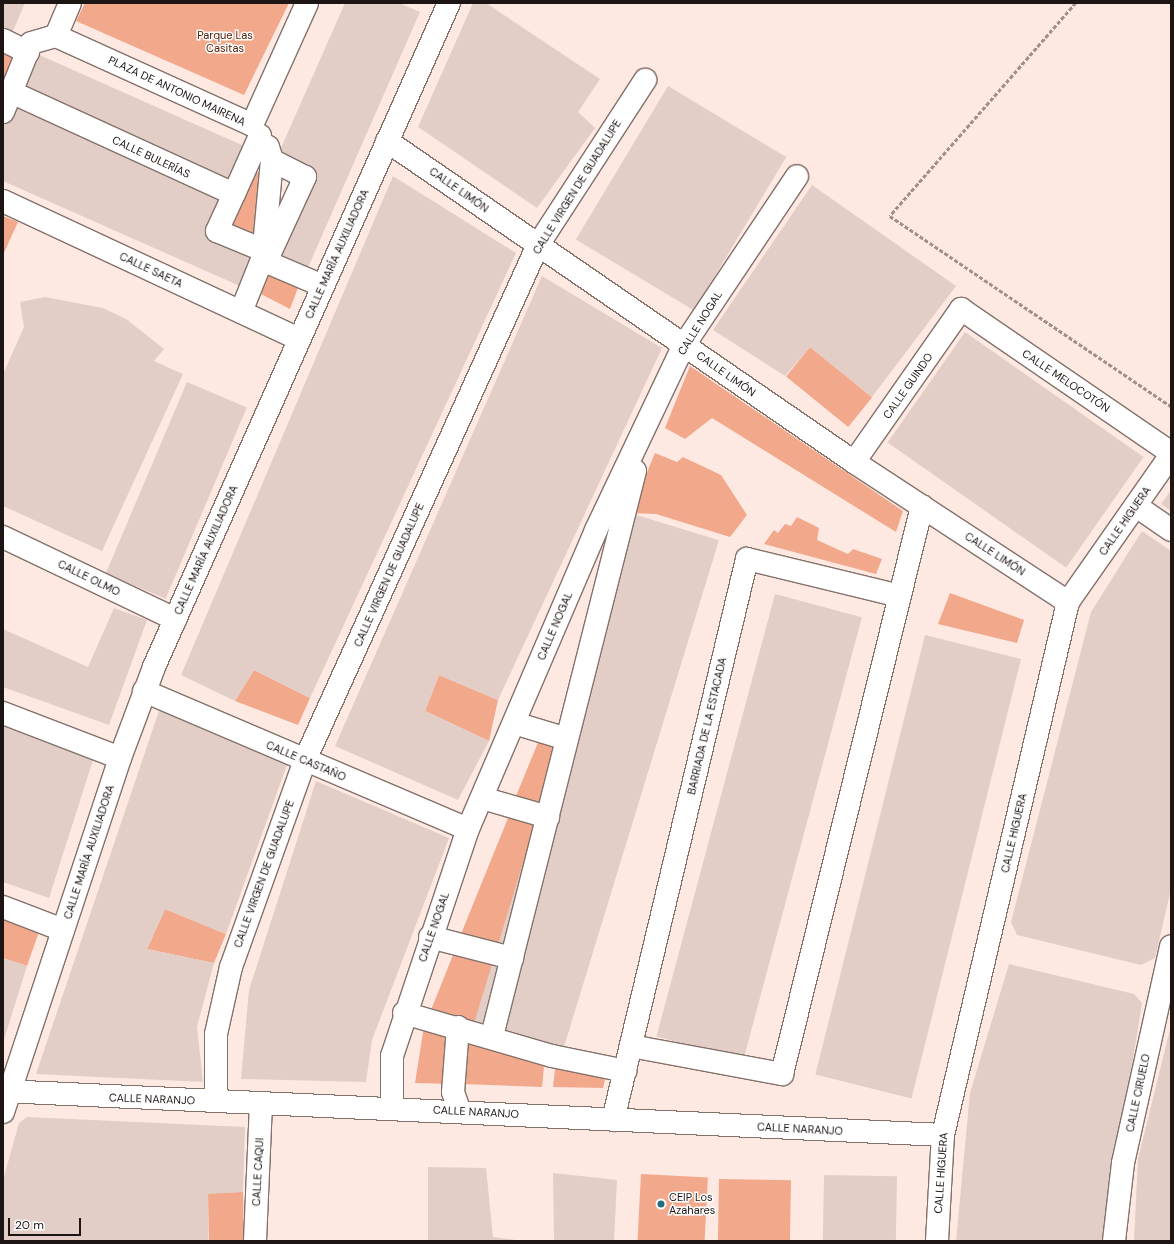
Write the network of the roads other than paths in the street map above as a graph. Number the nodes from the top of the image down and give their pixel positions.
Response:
1 (70, 3) edge
2 (307, 3) edge
3 (445, 5) edge
4 (56, 36) junction
5 (3, 40) edge
6 (28, 52) junction
7 (645, 80) dead end
8 (7, 102) edge
9 (256, 131) junction
10 (388, 140) junction
11 (272, 160) junction
12 (797, 176) dead end
13 (234, 194) junction
14 (3, 201) edge
15 (538, 245) junction
16 (263, 256) junction
17 (323, 286) junction
18 (961, 309) joint
19 (241, 312) junction
20 (299, 339) junction
21 (684, 345) junction
22 (647, 423) junction
23 (1171, 454) edge
24 (854, 462) junction
25 (922, 506) junction
26 (1136, 506) junction
27 (1171, 530) edge
28 (3, 537) edge
29 (900, 596) junction
30 (1068, 602) junction
31 (175, 619) junction
32 (144, 692) junction
33 (3, 713) edge
34 (514, 723) junction
35 (567, 739) junction
36 (120, 758) junction
37 (305, 760) junction
38 (482, 798) junction
39 (548, 817) junction
40 (468, 829) junction
41 (3, 907) edge
42 (63, 930) junction
43 (430, 937) junction
44 (1171, 946) edge
45 (512, 958) junction
46 (404, 1013) junction
47 (458, 1027) junction
48 (492, 1036) junction
49 (631, 1046) junction
50 (625, 1071) junction
51 (5, 1099) edge
52 (216, 1101) junction
53 (261, 1104) junction
54 (392, 1108) junction
55 (460, 1112) junction
56 (613, 1120) junction
57 (943, 1135) junction
58 (255, 1241) edge
59 (937, 1241) edge
60 (1114, 1241) edge

1 - 4 street
2 - 9 street, PLAZA DE ANTONIO MAIRENA
3 - 10 street, CALLE MARÍA AUXILIADORA
4 - 6 street
4 - 9 street, PLAZA DE ANTONIO MAIRENA
5 - 6 street
6 - 8 street
7 - 15 street, CALLE VIRGEN DE GUADALUPE
8 - 13 street, CALLE BULERÍAS
9 - 11 street
9 - 13 street
10 - 15 street, CALLE LIMÓN
10 - 17 street, CALLE MARÍA AUXILIADORA
11 - 16 street
11 - 16 street
12 - 21 street, CALLE NOGAL
13 - 16 street
14 - 19 street, CALLE SAETA
15 - 21 street, CALLE LIMÓN
15 - 37 street, CALLE VIRGEN DE GUADALUPE
16 - 17 street
16 - 19 street
17 - 20 street, CALLE MARÍA AUXILIADORA
18 - 23 street, CALLE MELOCOTÓN
18 - 24 street, CALLE GUINDO
19 - 20 street, CALLE SAETA
20 - 31 street, CALLE MARÍA AUXILIADORA
21 - 22 street, CALLE NOGAL
21 - 24 street, CALLE LIMÓN
22 - 34 street, CALLE NOGAL
22 - 35 street
23 - 26 street, CALLE HIGUERA
24 - 25 street, CALLE LIMÓN
25 - 29 street
25 - 30 street, CALLE LIMÓN
26 - 27 street
26 - 30 street, CALLE HIGUERA
28 - 31 street, CALLE OLMO
29 - 49 street
29 - 49 street, BARRIADA DE LA ESTACADA
30 - 57 street, CALLE HIGUERA
31 - 32 street, CALLE MARÍA AUXILIADORA
32 - 36 street, CALLE MARÍA AUXILIADORA
32 - 37 street, CALLE CASTAÑO
33 - 36 street
34 - 35 street
34 - 38 street, CALLE NOGAL
35 - 39 street
36 - 42 street, CALLE MARÍA AUXILIADORA
37 - 40 street, CALLE CASTAÑO
37 - 52 street, CALLE VIRGEN DE GUADALUPE
38 - 39 street
38 - 40 street, CALLE NOGAL
39 - 45 street
40 - 43 street, CALLE NOGAL
41 - 42 street
42 - 51 street, CALLE MARÍA AUXILIADORA
43 - 45 street
43 - 46 street, CALLE NOGAL
44 - 60 street, CALLE CIRUELO
45 - 48 street
46 - 47 street
46 - 54 street, CALLE NOGAL
47 - 48 street
47 - 55 street
48 - 50 street
49 - 50 street, BARRIADA DE LA ESTACADA
50 - 56 street, BARRIADA DE LA ESTACADA
51 - 52 street, CALLE NARANJO
52 - 53 street, CALLE NARANJO
53 - 54 street, CALLE NARANJO
53 - 58 street, CALLE CAQUI
54 - 55 street, CALLE NARANJO
55 - 56 street, CALLE NARANJO
56 - 57 street, CALLE NARANJO
57 - 59 street, CALLE HIGUERA

